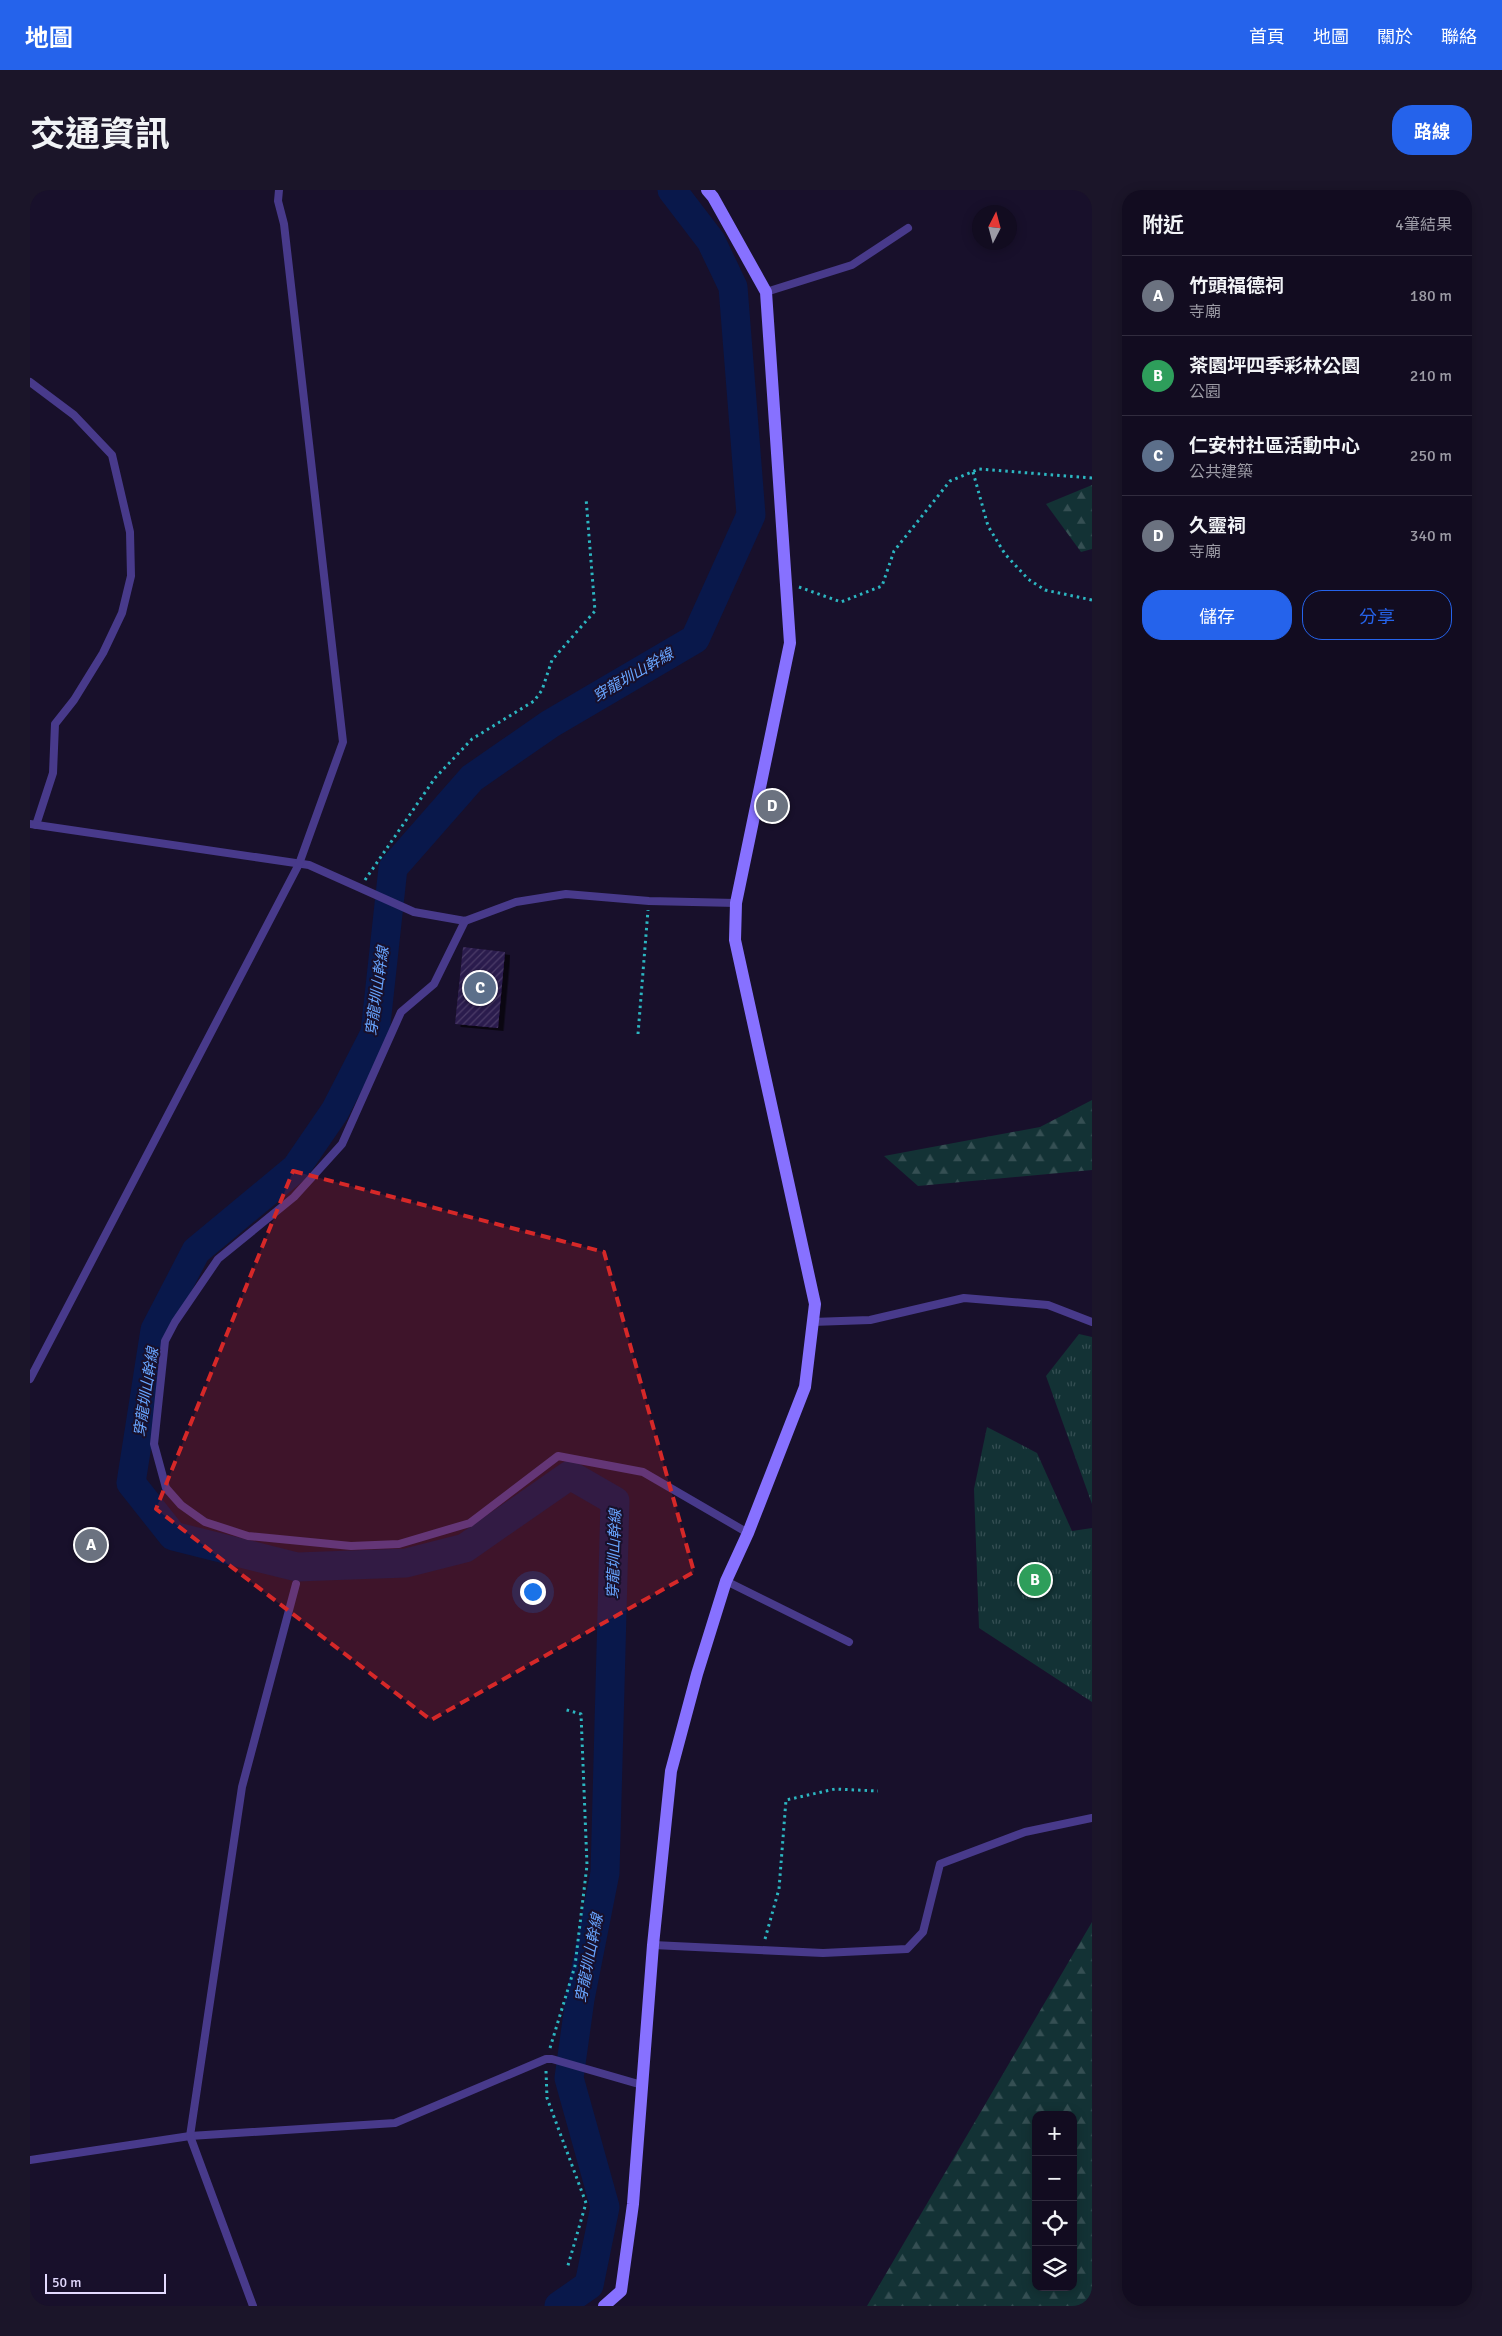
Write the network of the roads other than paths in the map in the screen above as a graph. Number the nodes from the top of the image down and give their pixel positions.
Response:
1 (279, 190) edge
2 (713, 192) edge
3 (908, 228) dead end
4 (766, 292) junction
5 (30, 382) edge
6 (33, 824) edge
7 (300, 864) junction
8 (736, 903) junction
9 (465, 921) junction
10 (812, 1322) junction
11 (1092, 1322) edge
12 (30, 1379) edge
13 (748, 1533) junction
14 (726, 1581) junction
15 (296, 1584) dead end
16 (849, 1642) dead end
17 (1092, 1818) edge
18 (653, 1945) junction
19 (642, 2085) junction
20 (190, 2136) junction
21 (30, 2160) edge
22 (253, 2306) edge
23 (604, 2306) edge

1 - 7 lane
2 - 4 street
3 - 4 lane
4 - 8 street
5 - 6 lane
6 - 7 lane
7 - 9 lane
7 - 12 lane
8 - 9 lane
8 - 10 street
9 - 13 lane
10 - 11 lane
10 - 13 street
13 - 14 street
14 - 16 lane
14 - 18 street
15 - 20 lane
17 - 18 lane
18 - 19 street
19 - 20 lane
19 - 23 street
20 - 21 lane
20 - 22 lane

